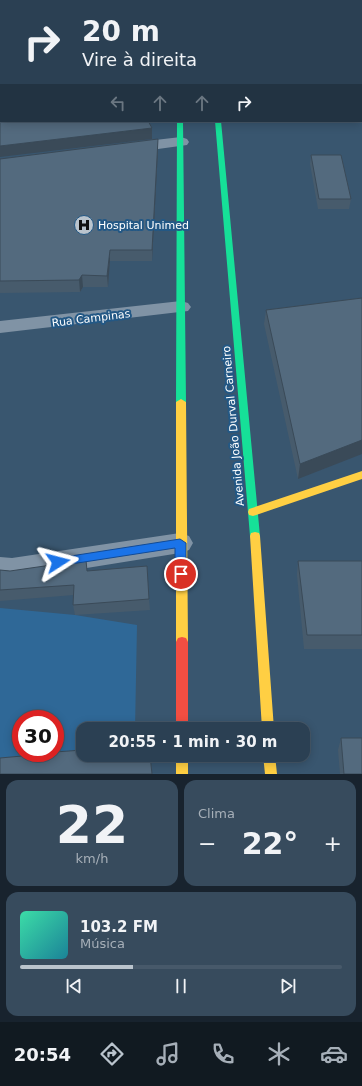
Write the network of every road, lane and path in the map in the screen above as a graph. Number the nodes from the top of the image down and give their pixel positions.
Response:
1 (180, 122) edge
2 (218, 122) edge
3 (181, 142) junction
4 (113, 150) edge
5 (181, 307) junction
6 (0, 327) edge
7 (362, 475) edge
8 (252, 512) junction
9 (180, 543) junction
10 (0, 568) edge
11 (182, 722) edge
12 (267, 722) edge
13 (182, 762) edge
14 (270, 762) edge
15 (182, 774) edge
16 (271, 774) edge

1 - 3 main road
2 - 8 main road, Avenida João Durval Carneiro
3 - 4 street
3 - 5 main road
5 - 6 street, Rua Campinas
5 - 9 main road
7 - 8 main road
8 - 12 main road, Avenida João Durval Carneiro
9 - 10 street
9 - 11 main road
13 - 15 main road
14 - 16 main road

